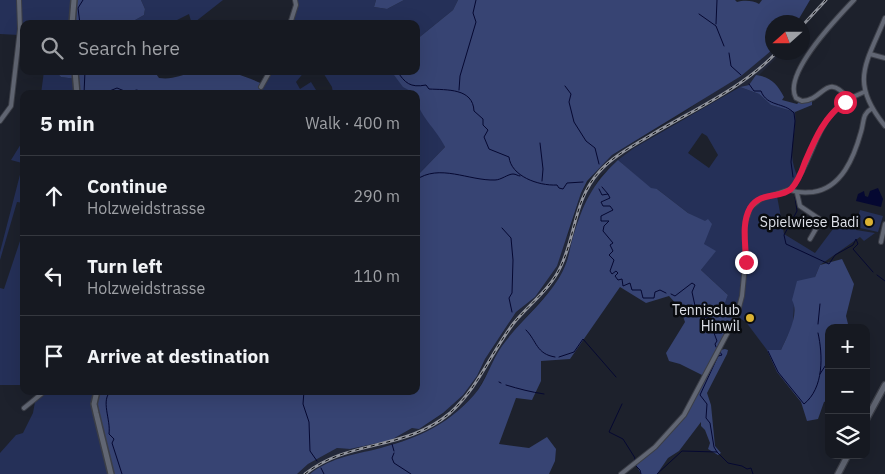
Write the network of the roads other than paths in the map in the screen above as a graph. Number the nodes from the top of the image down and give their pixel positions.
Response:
1 (19, 0) edge
2 (74, 0) edge
3 (295, 0) edge
4 (854, 0) edge
5 (885, 18) edge
6 (21, 20) edge
7 (72, 20) edge
8 (291, 20) edge
9 (20, 28) edge
10 (870, 54) junction
11 (885, 58) edge
12 (75, 75) edge
13 (268, 75) edge
14 (261, 87) dead end
15 (77, 90) edge
16 (864, 92) junction
17 (849, 99) junction
18 (871, 109) junction
19 (0, 121) edge
20 (885, 126) edge
21 (790, 190) junction
22 (796, 193) junction
23 (885, 224) edge
24 (810, 239) dead end
25 (881, 242) dead end
26 (885, 385) edge
27 (40, 395) edge
28 (96, 395) edge
29 (24, 408) dead end
30 (869, 414) edge
31 (846, 459) edge
32 (111, 474) edge
33 (621, 474) edge
34 (838, 474) edge

1 - 6 street
2 - 7 street
3 - 8 street
4 - 17 street
5 - 10 street
9 - 19 street
10 - 11 street
10 - 16 street
12 - 15 street
13 - 14 street
16 - 17 street
16 - 18 street
17 - 21 street
18 - 20 street
18 - 22 street
21 - 22 street
21 - 33 street
22 - 24 street
23 - 25 street
26 - 30 main road
27 - 29 street
28 - 32 street
31 - 34 main road

